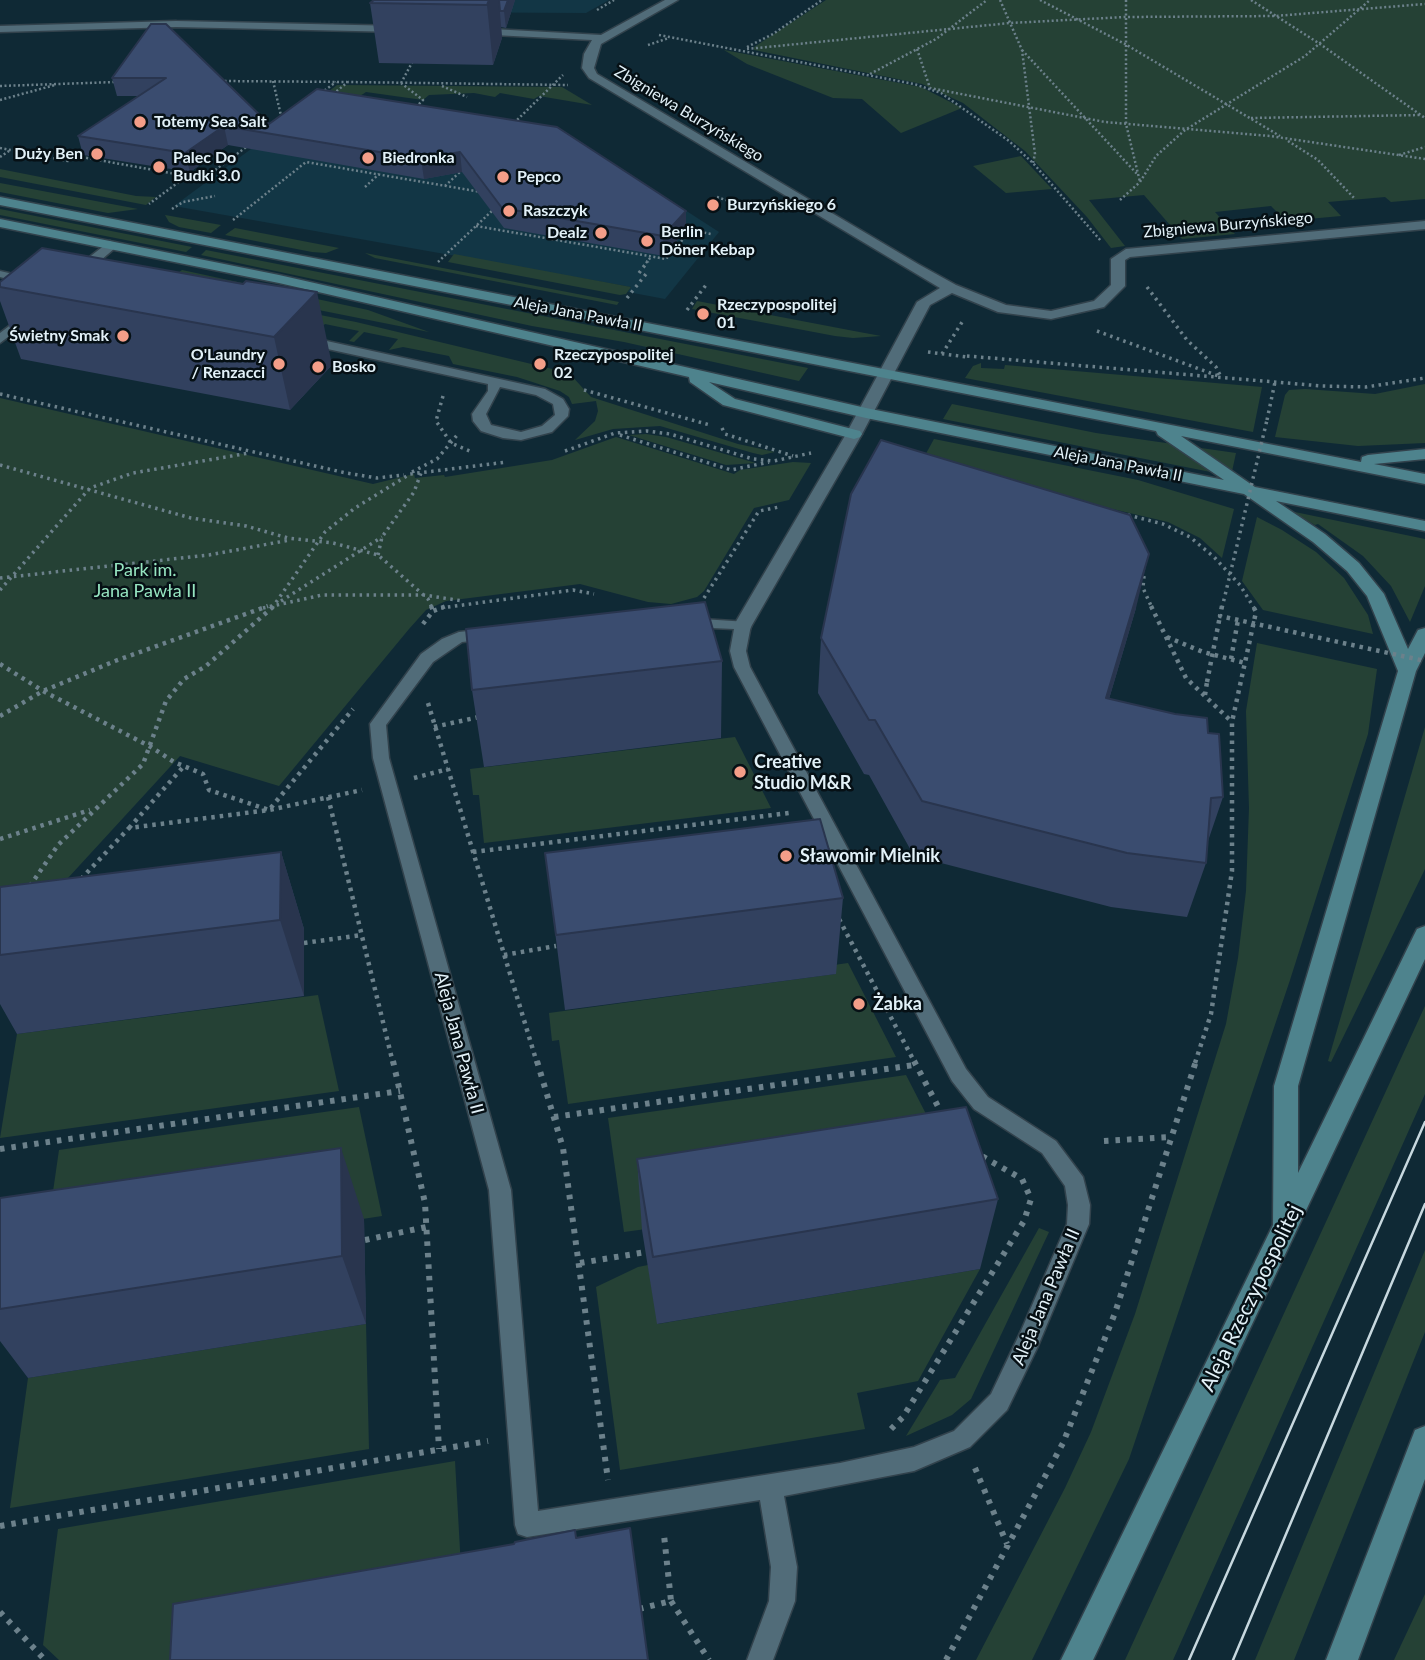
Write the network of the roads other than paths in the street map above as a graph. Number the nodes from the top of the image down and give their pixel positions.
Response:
1 (673, 0) edge
2 (0, 29) edge
3 (411, 29) dead end
4 (468, 31) edge
5 (601, 38) junction
6 (0, 201) edge
7 (0, 223) edge
8 (1425, 225) edge
9 (110, 245) junction
10 (0, 274) edge
11 (39, 282) edge
12 (61, 287) edge
13 (951, 288) junction
14 (41, 304) edge
15 (289, 337) edge
16 (0, 339) edge
17 (684, 372) junction
18 (885, 375) junction
19 (495, 382) junction
20 (866, 413) junction
21 (1157, 427) junction
22 (854, 434) junction
23 (1425, 454) edge
24 (1345, 462) junction
25 (1425, 479) edge
26 (1247, 490) junction
27 (1425, 526) edge
28 (743, 625) junction
29 (1425, 634) edge
30 (1416, 666) edge
31 (1425, 935) edge
32 (1285, 1229) junction
33 (1425, 1440) edge
34 (770, 1488) junction
35 (760, 1660) edge
36 (1077, 1660) edge
37 (1342, 1660) edge

1 - 5 street
2 - 3 street
4 - 5 street
5 - 13 street, Zbigniewa Burzyńskiego
6 - 18 main road, Aleja Jana Pawła II
7 - 9 main road, Aleja Jana Pawła II
8 - 13 street, Zbigniewa Burzyńskiego
9 - 12 street
9 - 17 main road, Aleja Jana Pawła II
10 - 11 lane
13 - 18 street
14 - 16 lane
15 - 19 lane
17 - 20 main road, Aleja Jana Pawła II
17 - 22 main road
18 - 20 street
18 - 21 main road, Aleja Jana Pawła II
19 - 19 lane
20 - 22 street, Aleja Jana Pawła II
20 - 26 main road, Aleja Jana Pawła II
21 - 24 main road, Aleja Jana Pawła II
21 - 26 main road, Aleja Jana Pawła II
22 - 28 street, Aleja Jana Pawła II
23 - 24 main road
24 - 25 main road, Aleja Jana Pawła II
26 - 27 main road, Aleja Jana Pawła II
26 - 30 main road
28 - 34 lane, Aleja Jana Pawła II
28 - 34 lane, Aleja Jana Pawła II
29 - 30 main road
30 - 32 main road
31 - 32 main road, Aleja Rzeczypospolitej
32 - 36 main road, Aleja Rzeczypospolitej
33 - 37 main road
34 - 35 lane

